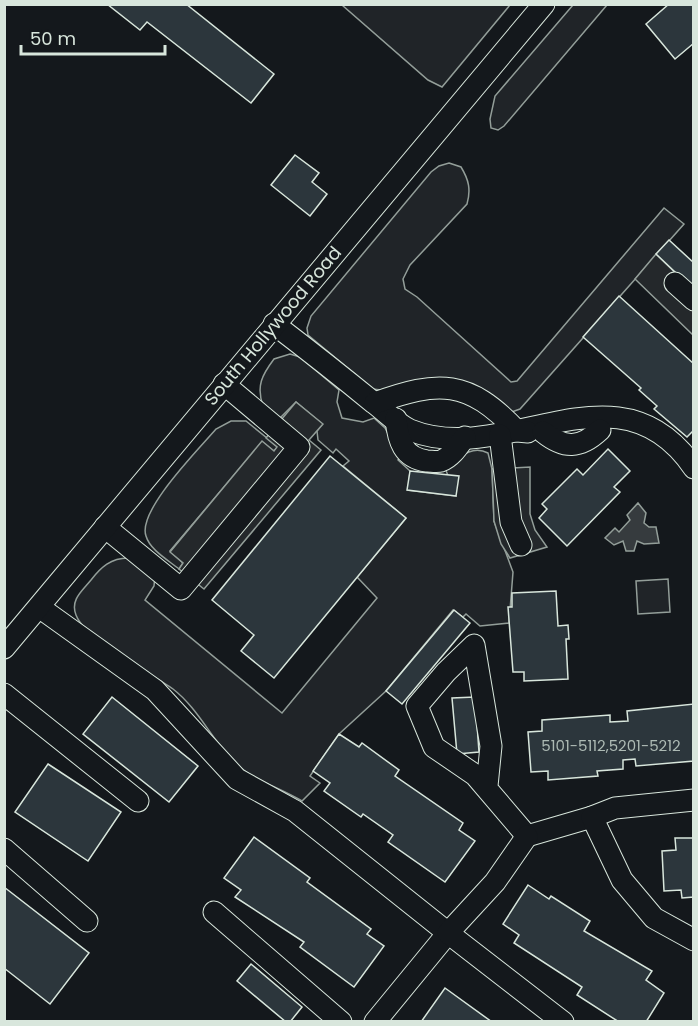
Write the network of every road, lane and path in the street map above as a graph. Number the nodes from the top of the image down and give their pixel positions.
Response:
1 (544, 4) edge
2 (675, 283) dead end
3 (693, 300) edge
4 (274, 324) junction
5 (224, 384) junction
6 (375, 403) junction
7 (508, 433) junction
8 (682, 450) junction
9 (693, 468) edge
10 (105, 527) junction
11 (521, 545) dead end
12 (39, 607) junction
13 (4, 648) edge
14 (4, 694) edge
15 (487, 786) junction
16 (693, 800) edge
17 (138, 801) dead end
18 (592, 818) junction
19 (527, 836) junction
20 (4, 849) edge
21 (214, 912) dead end
22 (87, 921) dead end
23 (448, 933) junction
24 (693, 940) edge
25 (559, 1020) edge
26 (341, 1022) edge
27 (375, 1022) edge

1 - 4 street, South Hollywood Road
2 - 3 street
4 - 5 street, South Hollywood Road
4 - 6 street
5 - 10 street, South Hollywood Road
5 - 10 street
6 - 7 street
6 - 7 street
7 - 8 street
7 - 8 street
7 - 11 street
8 - 9 street
10 - 12 street, South Hollywood Road
12 - 13 street, South Hollywood Road
12 - 23 street
14 - 17 street
15 - 15 street
15 - 19 street
16 - 18 street
18 - 19 street
18 - 24 street
19 - 23 street
20 - 22 street
21 - 26 street
23 - 25 street
23 - 27 street

